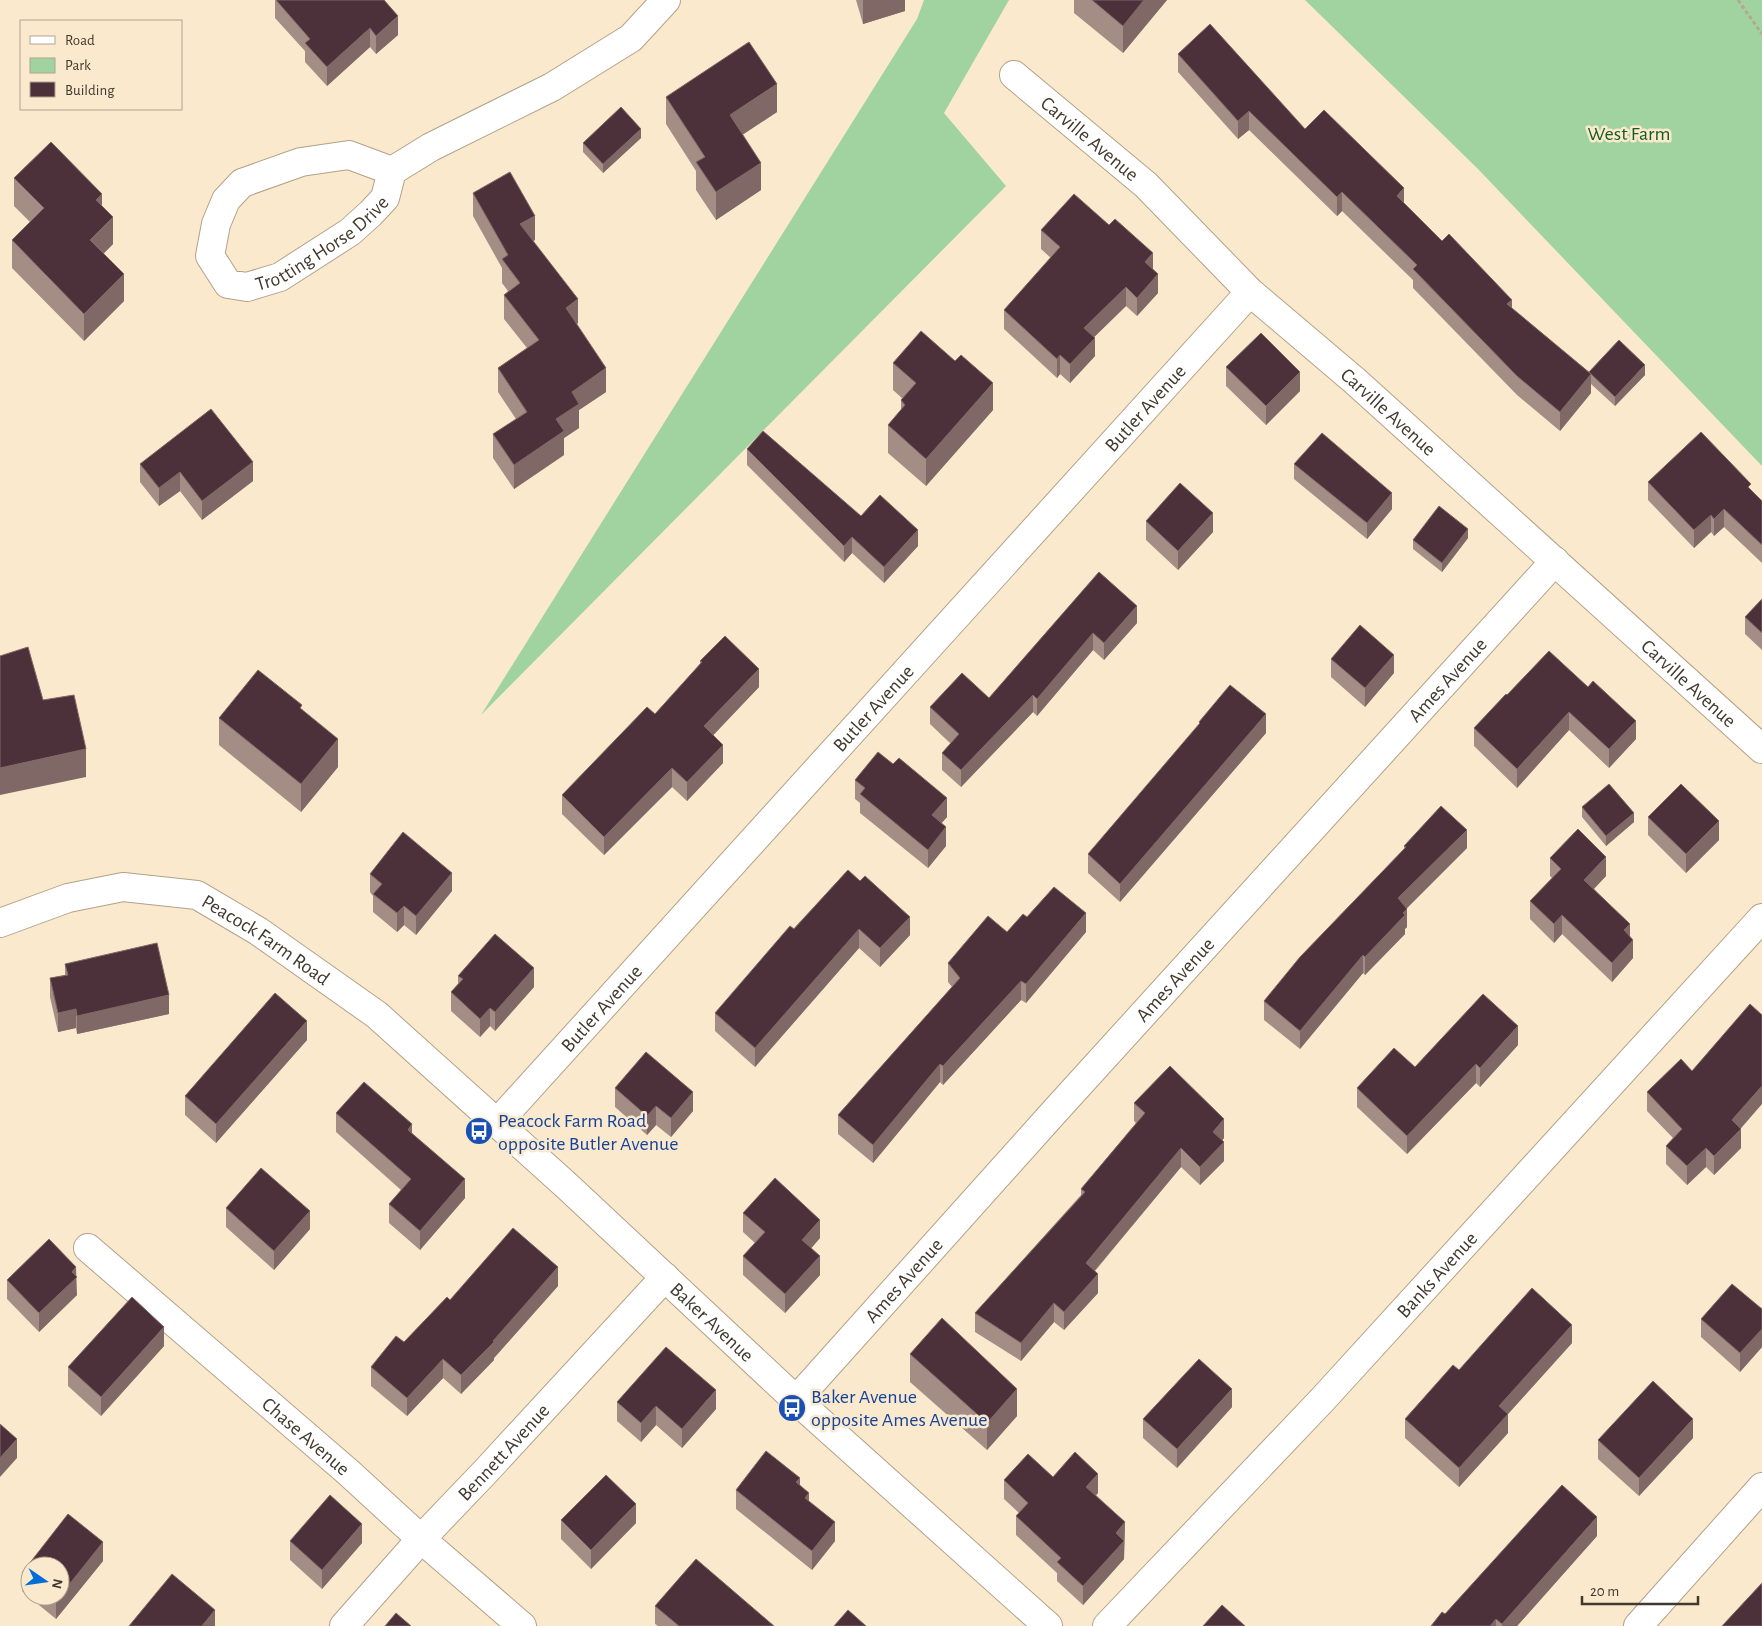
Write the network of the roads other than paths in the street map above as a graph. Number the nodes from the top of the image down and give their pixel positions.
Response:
1 (666, 0) edge
2 (1014, 75) dead end
3 (392, 171) junction
4 (1250, 292) junction
5 (1555, 561) junction
6 (1762, 749) edge
7 (1762, 918) edge
8 (0, 923) edge
9 (377, 1015) joint
10 (497, 1123) junction
11 (88, 1248) dead end
12 (665, 1277) junction
13 (796, 1400) junction
14 (1762, 1488) edge
15 (421, 1539) junction
16 (344, 1626) edge
17 (522, 1626) edge
18 (1048, 1626) edge
19 (1107, 1626) edge
20 (1638, 1626) edge

1 - 3 street, Trotting Horse Drive
2 - 4 street, Carville Avenue
3 - 3 street, Trotting Horse Drive
4 - 5 street, Carville Avenue
4 - 10 street, Butler Avenue
5 - 6 street, Carville Avenue
5 - 13 street, Ames Avenue
7 - 19 street, Banks Avenue
8 - 9 street, Peacock Farm Road
9 - 10 street, Baker Avenue
10 - 12 street, Baker Avenue
11 - 15 street, Chase Avenue
12 - 13 street, Baker Avenue
12 - 15 street, Bennett Avenue
13 - 18 street, Baker Avenue
14 - 20 street
15 - 16 street, Bennett Avenue
15 - 17 street, Chase Avenue

